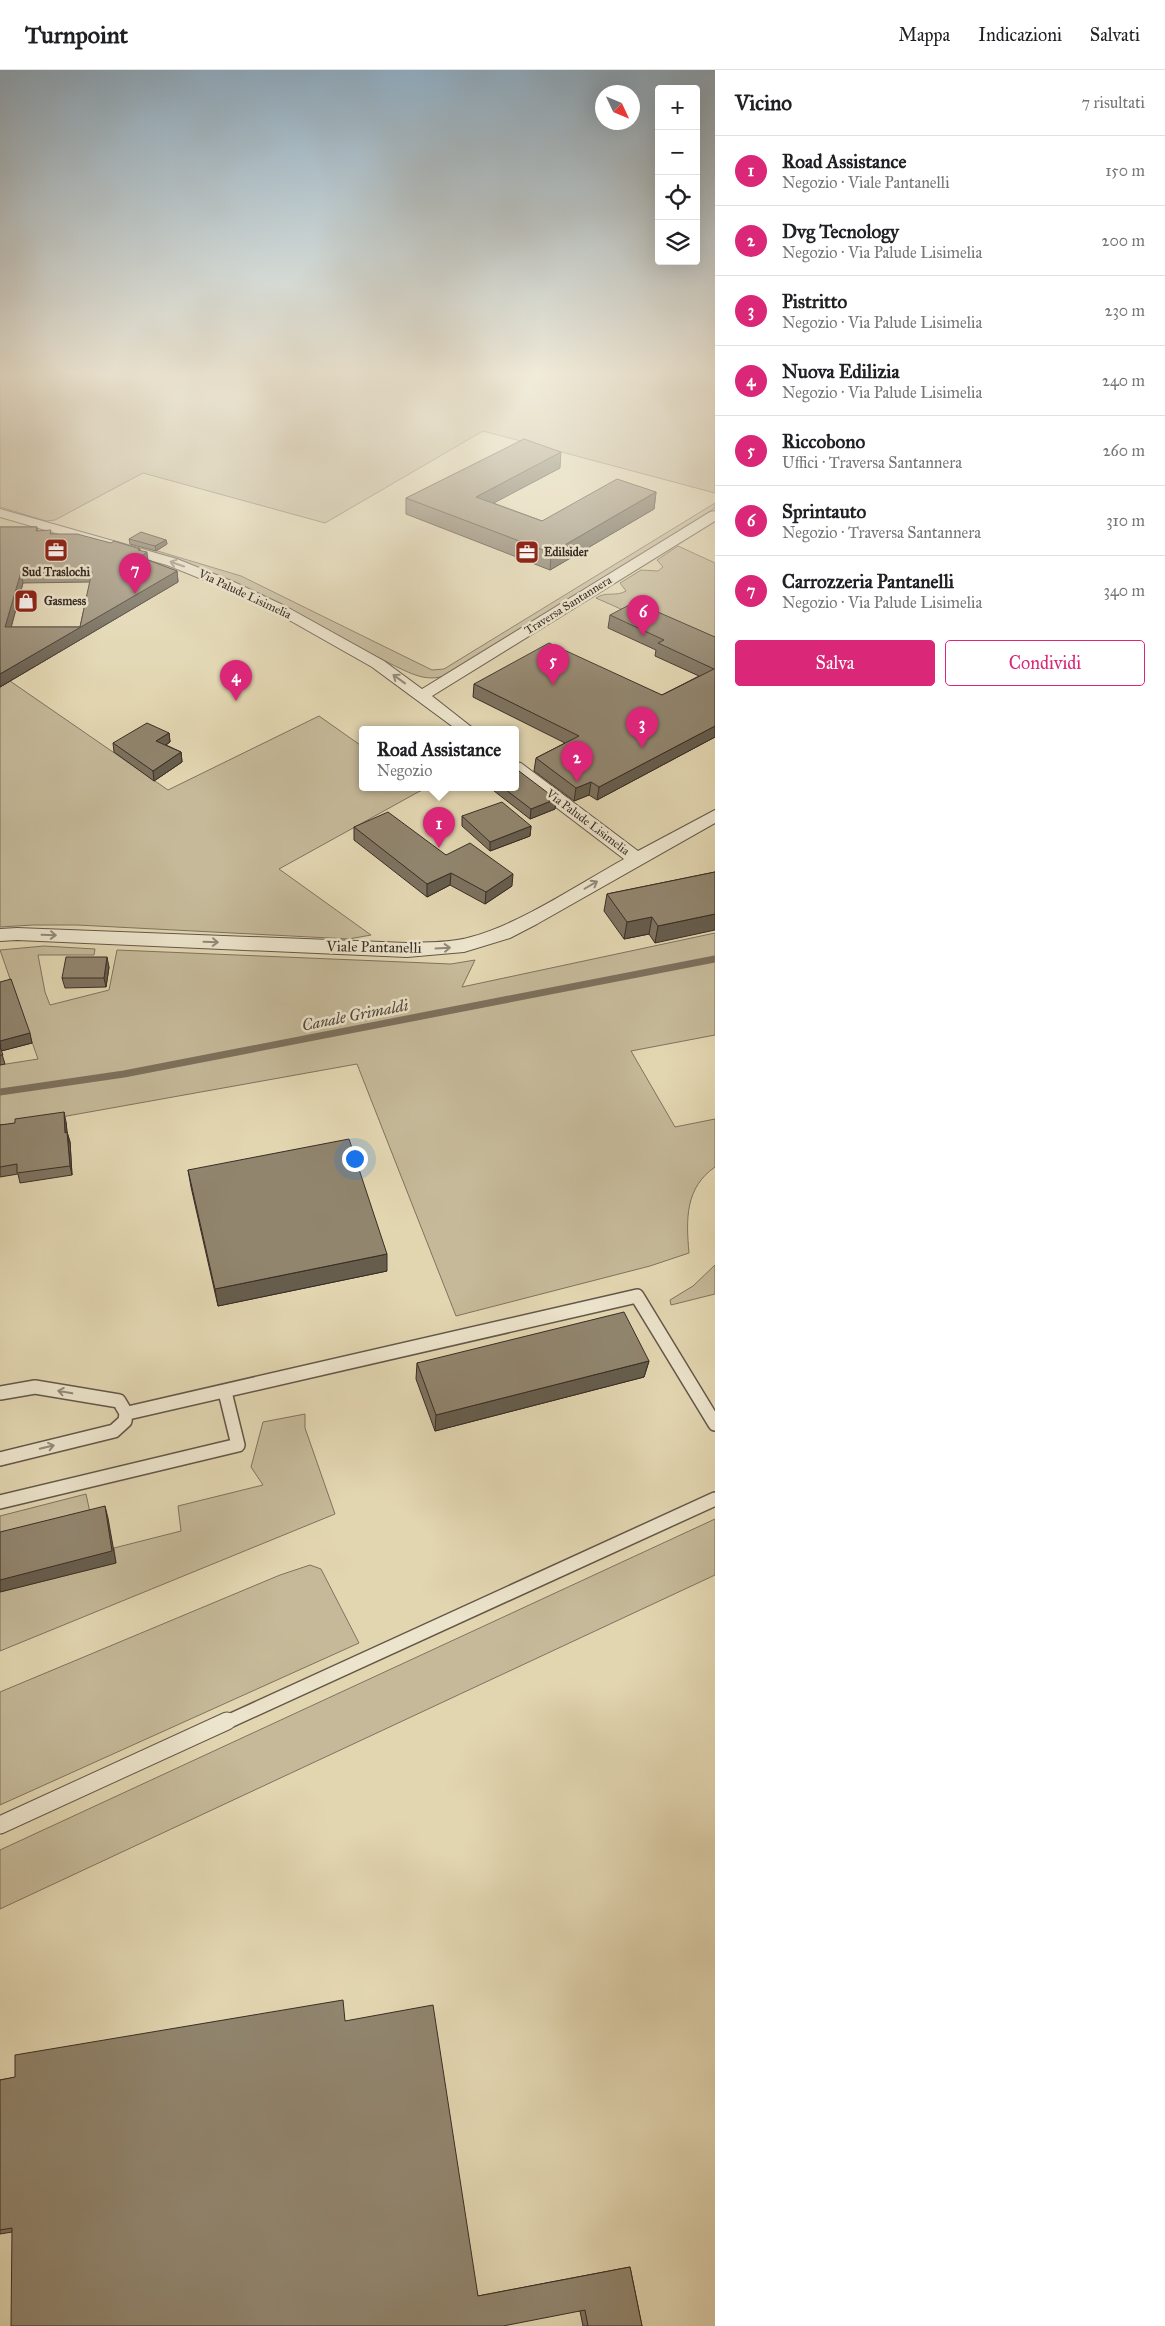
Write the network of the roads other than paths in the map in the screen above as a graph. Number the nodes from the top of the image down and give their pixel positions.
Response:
1 (0, 513) edge
2 (715, 515) edge
3 (421, 696) junction
4 (462, 726) edge
5 (519, 770) edge
6 (715, 814) edge
7 (636, 859) junction
8 (0, 935) edge
9 (225, 1392) junction
10 (0, 1393) edge
11 (128, 1414) junction
12 (715, 1424) edge
13 (0, 1459) edge
14 (715, 1499) edge
15 (0, 1502) edge
16 (0, 1826) edge

3 -> 1 street, Via Palude Lisimelia
2 - 3 street, Traversa Santannera
3 - 4 street, Via Palude Lisimelia
5 - 7 street, Via Palude Lisimelia
6 - 7 street, Viale Pantanelli
8 -> 7 street, Viale Pantanelli
9 - 11 lane
9 - 12 lane
9 - 15 lane
11 -> 10 lane
13 -> 11 lane
14 - 16 lane

